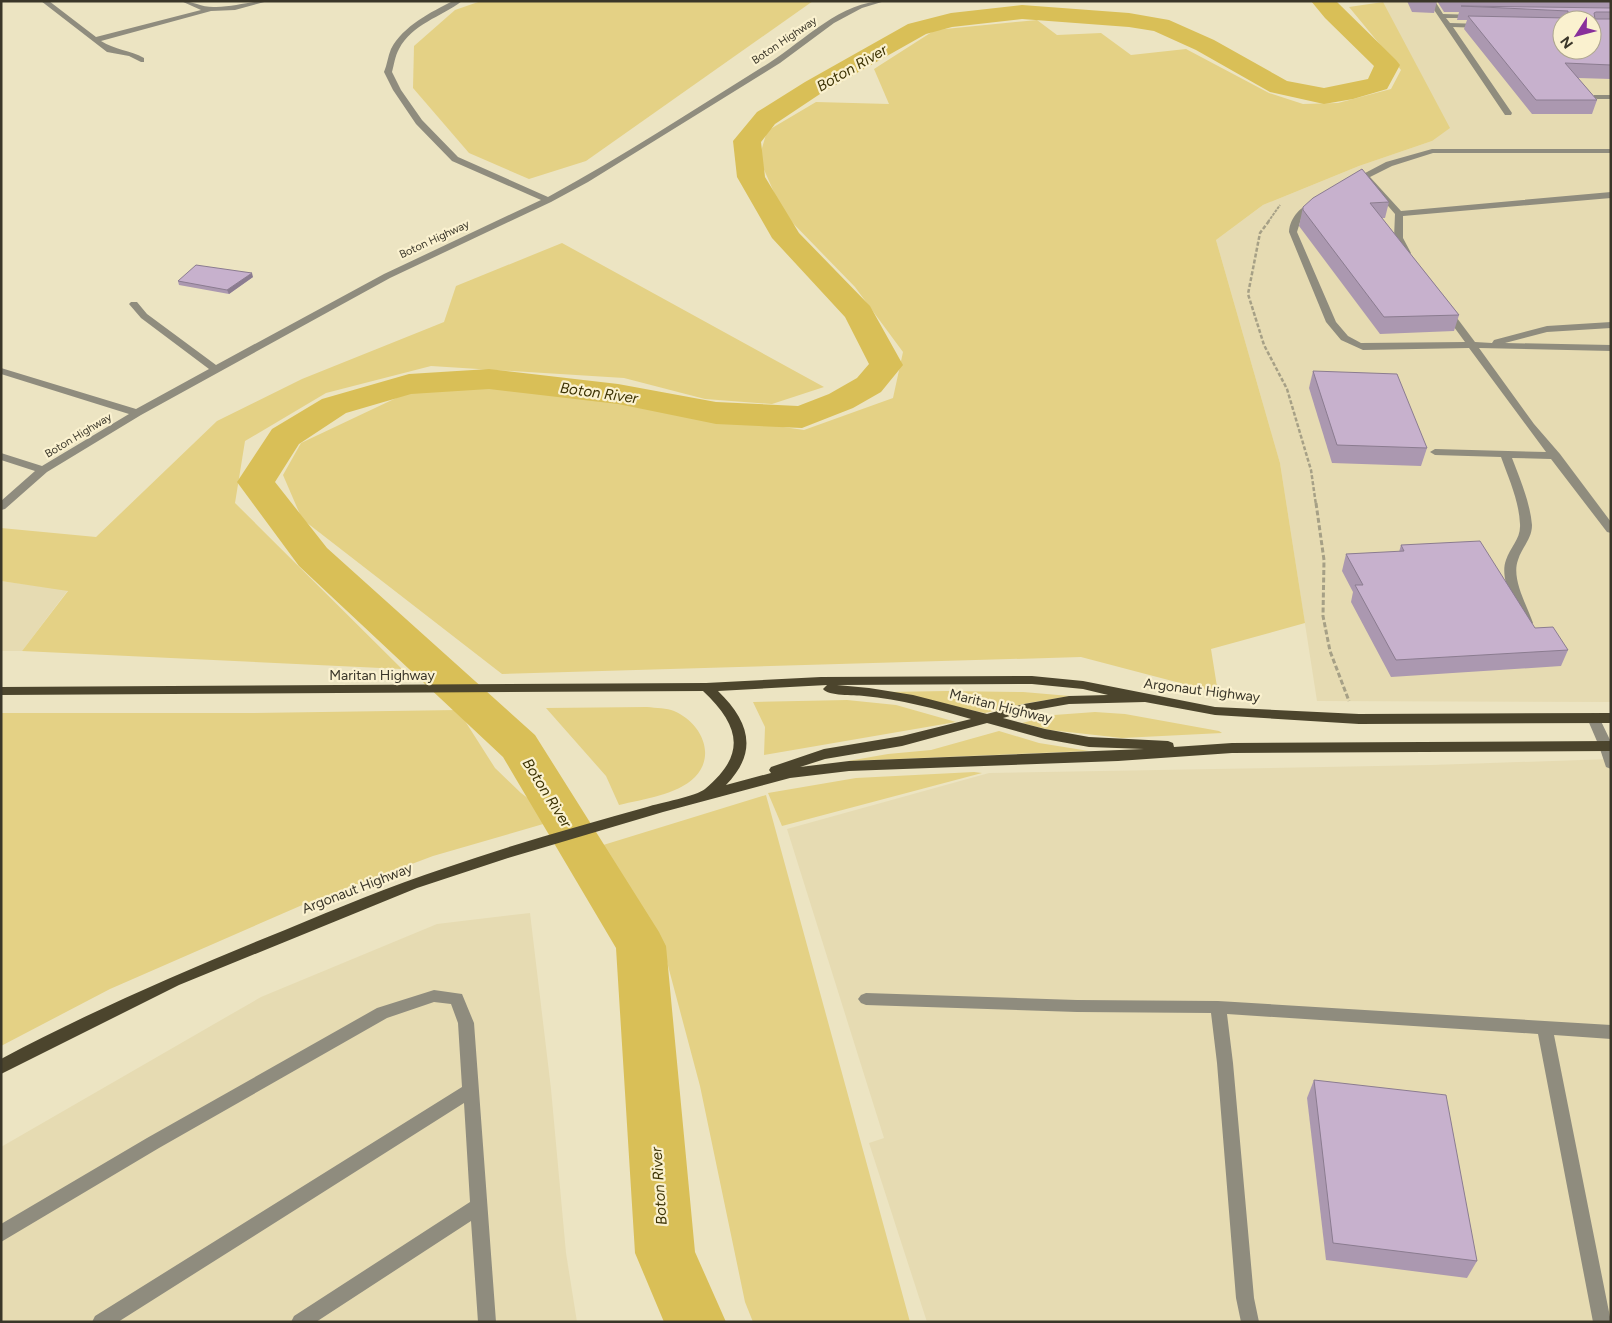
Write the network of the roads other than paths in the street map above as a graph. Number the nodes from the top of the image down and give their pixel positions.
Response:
1 (44, 1) edge
2 (184, 1) edge
3 (265, 1) edge
4 (459, 1) edge
5 (882, 1) edge
6 (1431, 1) edge
7 (209, 10) junction
8 (1441, 16) junction
9 (1481, 16) edge
10 (1446, 26) junction
11 (1485, 26) edge
12 (95, 40) junction
13 (141, 60) dead end
14 (1597, 97) edge
15 (1611, 97) edge
16 (1508, 113) dead end
17 (1611, 151) edge
18 (1367, 176) junction
19 (1346, 185) edge
20 (1611, 195) edge
21 (1326, 196) edge
22 (548, 200) junction
23 (1399, 214) junction
24 (1410, 258) edge
25 (134, 304) dead end
26 (1443, 306) edge
27 (1611, 325) edge
28 (1471, 345) junction
29 (1488, 346) junction
30 (1611, 348) edge
31 (216, 370) junction
32 (1, 372) edge
33 (137, 413) junction
34 (1435, 452) dead end
35 (1506, 455) junction
36 (1, 456) edge
37 (1556, 456) junction
38 (44, 470) junction
39 (1, 507) edge
40 (1611, 530) edge
41 (1529, 629) edge
42 (764, 685) junction
43 (706, 687) junction
44 (1, 691) edge
45 (1146, 698) junction
46 (1594, 718) junction
47 (1611, 718) edge
48 (988, 719) junction
49 (1608, 746) edge
50 (1232, 748) junction
51 (1611, 764) edge
52 (742, 786) junction
53 (708, 795) junction
54 (866, 999) dead end
55 (1218, 1007) junction
56 (1545, 1028) junction
57 (1611, 1032) edge
58 (1, 1067) edge
59 (471, 1090) junction
60 (479, 1206) junction
61 (1, 1234) edge
62 (101, 1322) edge
63 (300, 1322) edge
64 (487, 1322) edge
65 (1250, 1322) edge
66 (1602, 1322) edge

1 - 12 street
2 - 7 street
3 - 7 street
4 - 22 street
5 - 22 street, Boton Highway
6 - 8 street
7 - 12 street
8 - 9 street
8 - 10 street
10 - 11 street
10 - 16 street
12 - 13 street
14 - 15 street
17 - 18 street
18 - 19 street
18 - 23 street
20 - 23 street
21 - 28 street
22 - 31 street, Boton Highway
23 - 24 street
25 - 31 street
26 - 28 street
27 - 29 street
28 - 29 street
28 - 37 street
29 - 30 street
31 - 33 street, Boton Highway
32 - 33 street
33 - 38 street, Boton Highway
34 - 35 street
35 - 37 street
35 - 41 street
36 - 38 street
37 - 40 street
38 - 39 street, Boton Highway
42 - 43 main road, Maritan Highway
42 - 45 main road, Maritan Highway
42 - 48 main road, Maritan Highway
43 - 44 main road, Maritan Highway
43 - 53 main road
45 - 46 main road, Argonaut Highway
45 - 48 main road, Argonaut Highway
46 - 47 main road, Argonaut Highway
46 - 49 street
48 - 50 main road, Maritan Highway
48 - 52 main road, Argonaut Highway
49 - 50 main road, Argonaut Highway
49 - 51 street
50 - 52 main road, Argonaut Highway
52 - 53 main road, Argonaut Highway
53 - 58 main road, Argonaut Highway
54 - 55 street
55 - 56 street
55 - 65 street
56 - 57 street
56 - 66 street
59 - 60 street
59 - 61 street
59 - 62 street
60 - 63 street
60 - 64 street

